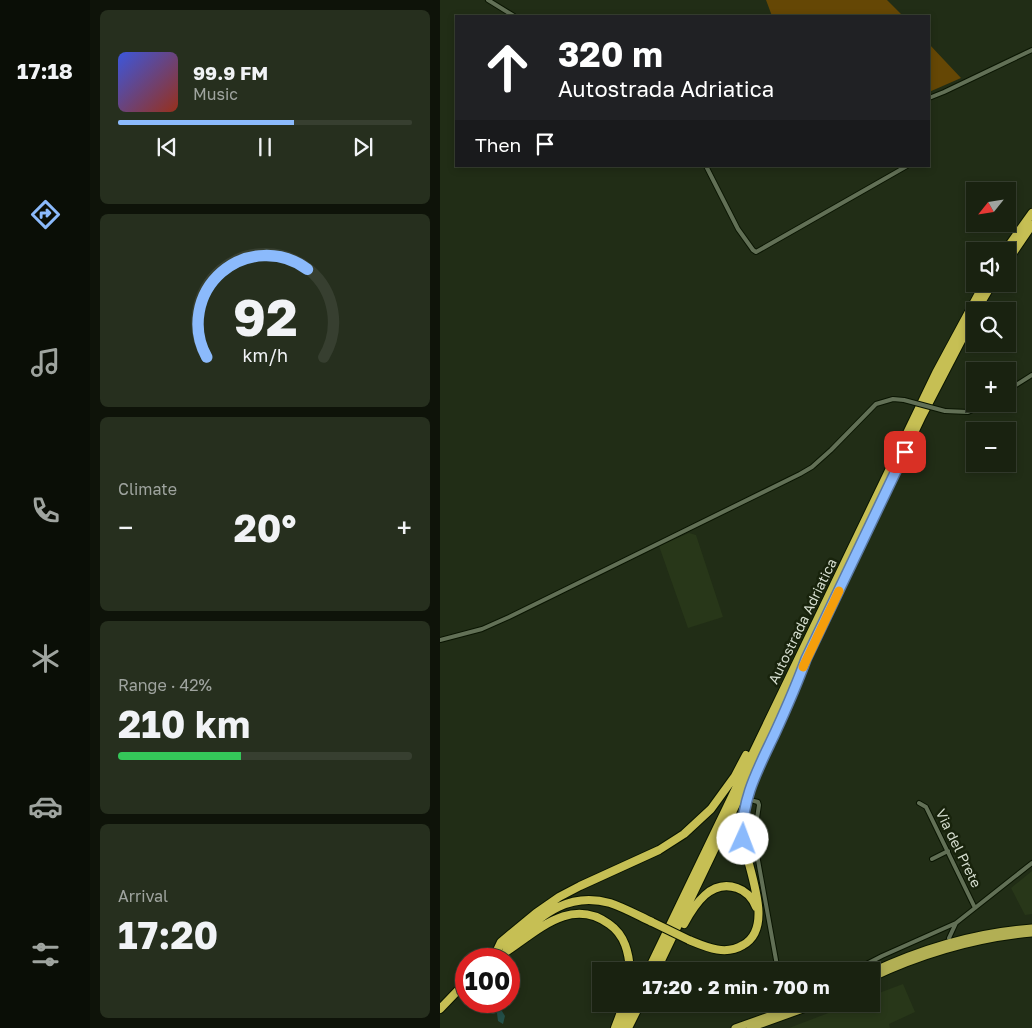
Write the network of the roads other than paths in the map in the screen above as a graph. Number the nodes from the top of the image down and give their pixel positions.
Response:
1 (488, 0) edge
2 (512, 15) edge
3 (1032, 50) edge
4 (930, 98) edge
5 (707, 167) edge
6 (905, 167) edge
7 (1032, 213) edge
8 (1032, 225) edge
9 (1011, 242) edge
10 (1016, 248) edge
11 (980, 292) edge
12 (966, 331) edge
13 (1032, 375) edge
14 (1016, 385) edge
15 (966, 412) edge
16 (440, 640) edge
17 (806, 659) junction
18 (778, 699) junction
19 (754, 801) dead end
20 (919, 803) dead end
21 (948, 851) junction
22 (932, 859) dead end
23 (1032, 863) edge
24 (975, 908) junction
25 (759, 918) junction
26 (956, 923) junction
27 (1032, 928) edge
28 (1032, 933) edge
29 (949, 938) dead end
30 (498, 948) edge
31 (506, 948) edge
32 (513, 948) edge
33 (629, 962) edge
34 (652, 962) edge
35 (660, 962) edge
36 (661, 962) edge
37 (776, 962) edge
38 (870, 962) edge
39 (880, 968) edge
40 (880, 974) edge
41 (455, 993) edge
42 (440, 1009) edge
43 (621, 1012) edge
44 (628, 1012) edge
45 (636, 1012) edge
46 (780, 1012) edge
47 (795, 1012) edge
48 (615, 1028) edge
49 (621, 1028) edge
50 (628, 1028) edge
51 (735, 1028) edge
52 (750, 1028) edge

1 - 2 street
3 - 4 street
5 - 6 street
7 - 9 highway
8 - 10 highway
11 - 18 highway, Autostrada Adriatica
12 - 17 highway, Autostrada Adriatica
13 - 14 street
15 - 16 street, bridge
17 - 25 highway
17 - 35 highway, Autostrada Adriatica
18 - 30 highway
18 - 34 highway, Autostrada Adriatica
19 - 37 street
20 - 21 street, Via del Prete
21 - 22 street
21 - 24 street, Via del Prete
23 - 24 street
24 - 26 street
25 - 31 highway, bridge
25 - 36 highway
26 - 29 street
26 - 38 street
27 - 39 highway
28 - 40 highway
32 - 33 highway
41 - 42 highway
43 - 48 highway
44 - 49 highway
45 - 50 highway
46 - 51 highway
47 - 52 highway

